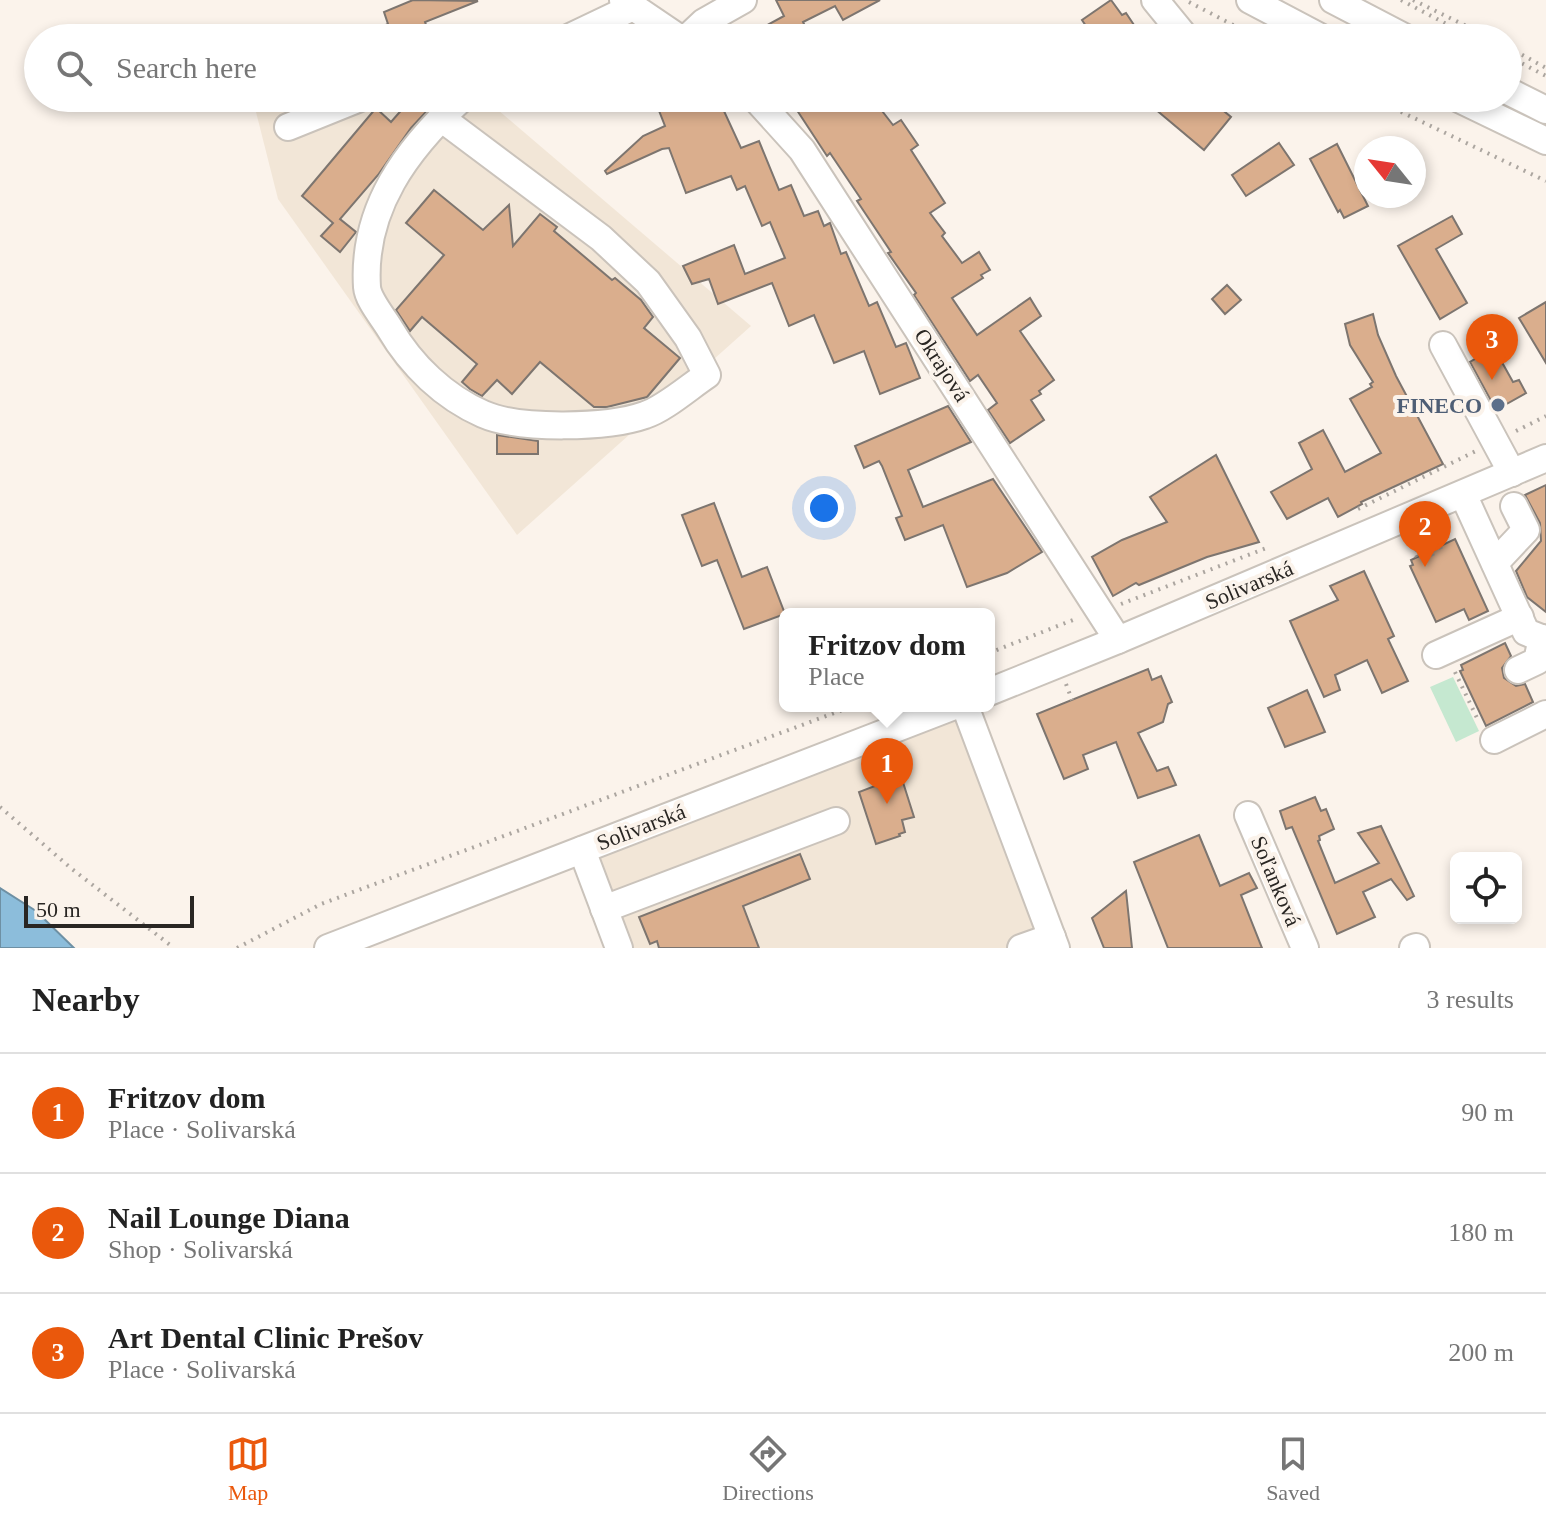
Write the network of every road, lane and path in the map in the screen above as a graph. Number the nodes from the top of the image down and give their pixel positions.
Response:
1 (743, 0) edge
2 (1155, 0) edge
3 (1186, 0) edge
4 (1250, 0) edge
5 (1333, 0) edge
6 (1401, 0) edge
7 (1413, 0) edge
8 (628, 4) edge
9 (593, 24) edge
10 (658, 24) edge
11 (702, 24) edge
12 (1175, 24) edge
13 (1231, 24) edge
14 (1295, 24) edge
15 (1379, 24) edge
16 (1446, 24) edge
17 (1462, 24) edge
18 (1522, 55) edge
19 (1522, 63) edge
20 (1546, 68) edge
21 (1546, 76) edge
22 (1522, 98) edge
23 (1546, 110) edge
24 (325, 112) edge
25 (447, 112) edge
26 (768, 112) edge
27 (1401, 112) edge
28 (1486, 112) edge
29 (441, 118) junction
30 (288, 127) dead end
31 (1546, 141) edge
32 (1546, 181) edge
33 (1443, 345) dead end
34 (1546, 416) edge
35 (1495, 441) junction
36 (1546, 458) edge
37 (1512, 473) junction
38 (1463, 494) junction
39 (1514, 506) dead end
40 (1356, 510) dead end
41 (1459, 530) dead end
42 (1437, 540) junction
43 (1429, 544) junction
44 (1270, 547) dead end
45 (1442, 551) dead end
46 (1433, 556) dead end
47 (1417, 557) dead end
48 (1495, 563) junction
49 (1102, 612) junction
50 (1520, 617) junction
51 (1544, 639) edge
52 (1118, 640) junction
53 (995, 651) edge
54 (1445, 663) joint
55 (1518, 670) dead end
56 (1065, 682) dead end
57 (995, 690) edge
58 (1072, 700) dead end
59 (837, 712) edge
60 (938, 712) edge
61 (967, 712) edge
62 (1546, 714) edge
63 (1488, 734) joint
64 (0, 807) edge
65 (1248, 815) dead end
66 (836, 821) dead end
67 (582, 850) junction
68 (604, 909) junction
69 (1054, 942) edge
70 (174, 948) edge
71 (237, 948) edge
72 (328, 948) edge
73 (619, 948) edge
74 (1021, 948) edge
75 (1305, 948) edge

1 - 11 street
2 - 12 street
3 - 13 path
4 - 14 street
5 - 15 street
6 - 16 path
7 - 17 path
8 - 9 street
8 - 10 street
18 - 20 path
19 - 21 path
22 - 23 street
24 - 30 street
25 - 29 street
26 - 49 street, Okrajová
27 - 32 path
28 - 31 street
29 - 29 street
33 - 35 street
34 - 35 path
35 - 37 street
35 - 40 path
36 - 37 street, Solivarská
37 - 38 street, Solivarská
38 - 48 street
38 - 52 street, Solivarská
39 - 48 street
41 - 42 path
42 - 43 path
42 - 45 path
43 - 46 path
43 - 47 path
44 - 49 path
48 - 50 street
49 - 52 street, Okrajová
49 - 53 path
50 - 51 street
50 - 54 street
51 - 55 street
52 - 57 street, Solivarská
54 - 63 path
56 - 58 path
59 - 71 path
60 - 67 street, Solivarská
61 - 69 street
62 - 63 street
64 - 70 path
65 - 75 street, Soľanková
66 - 68 street
67 - 68 street
67 - 72 street, Solivarská
68 - 73 street
69 - 74 street

